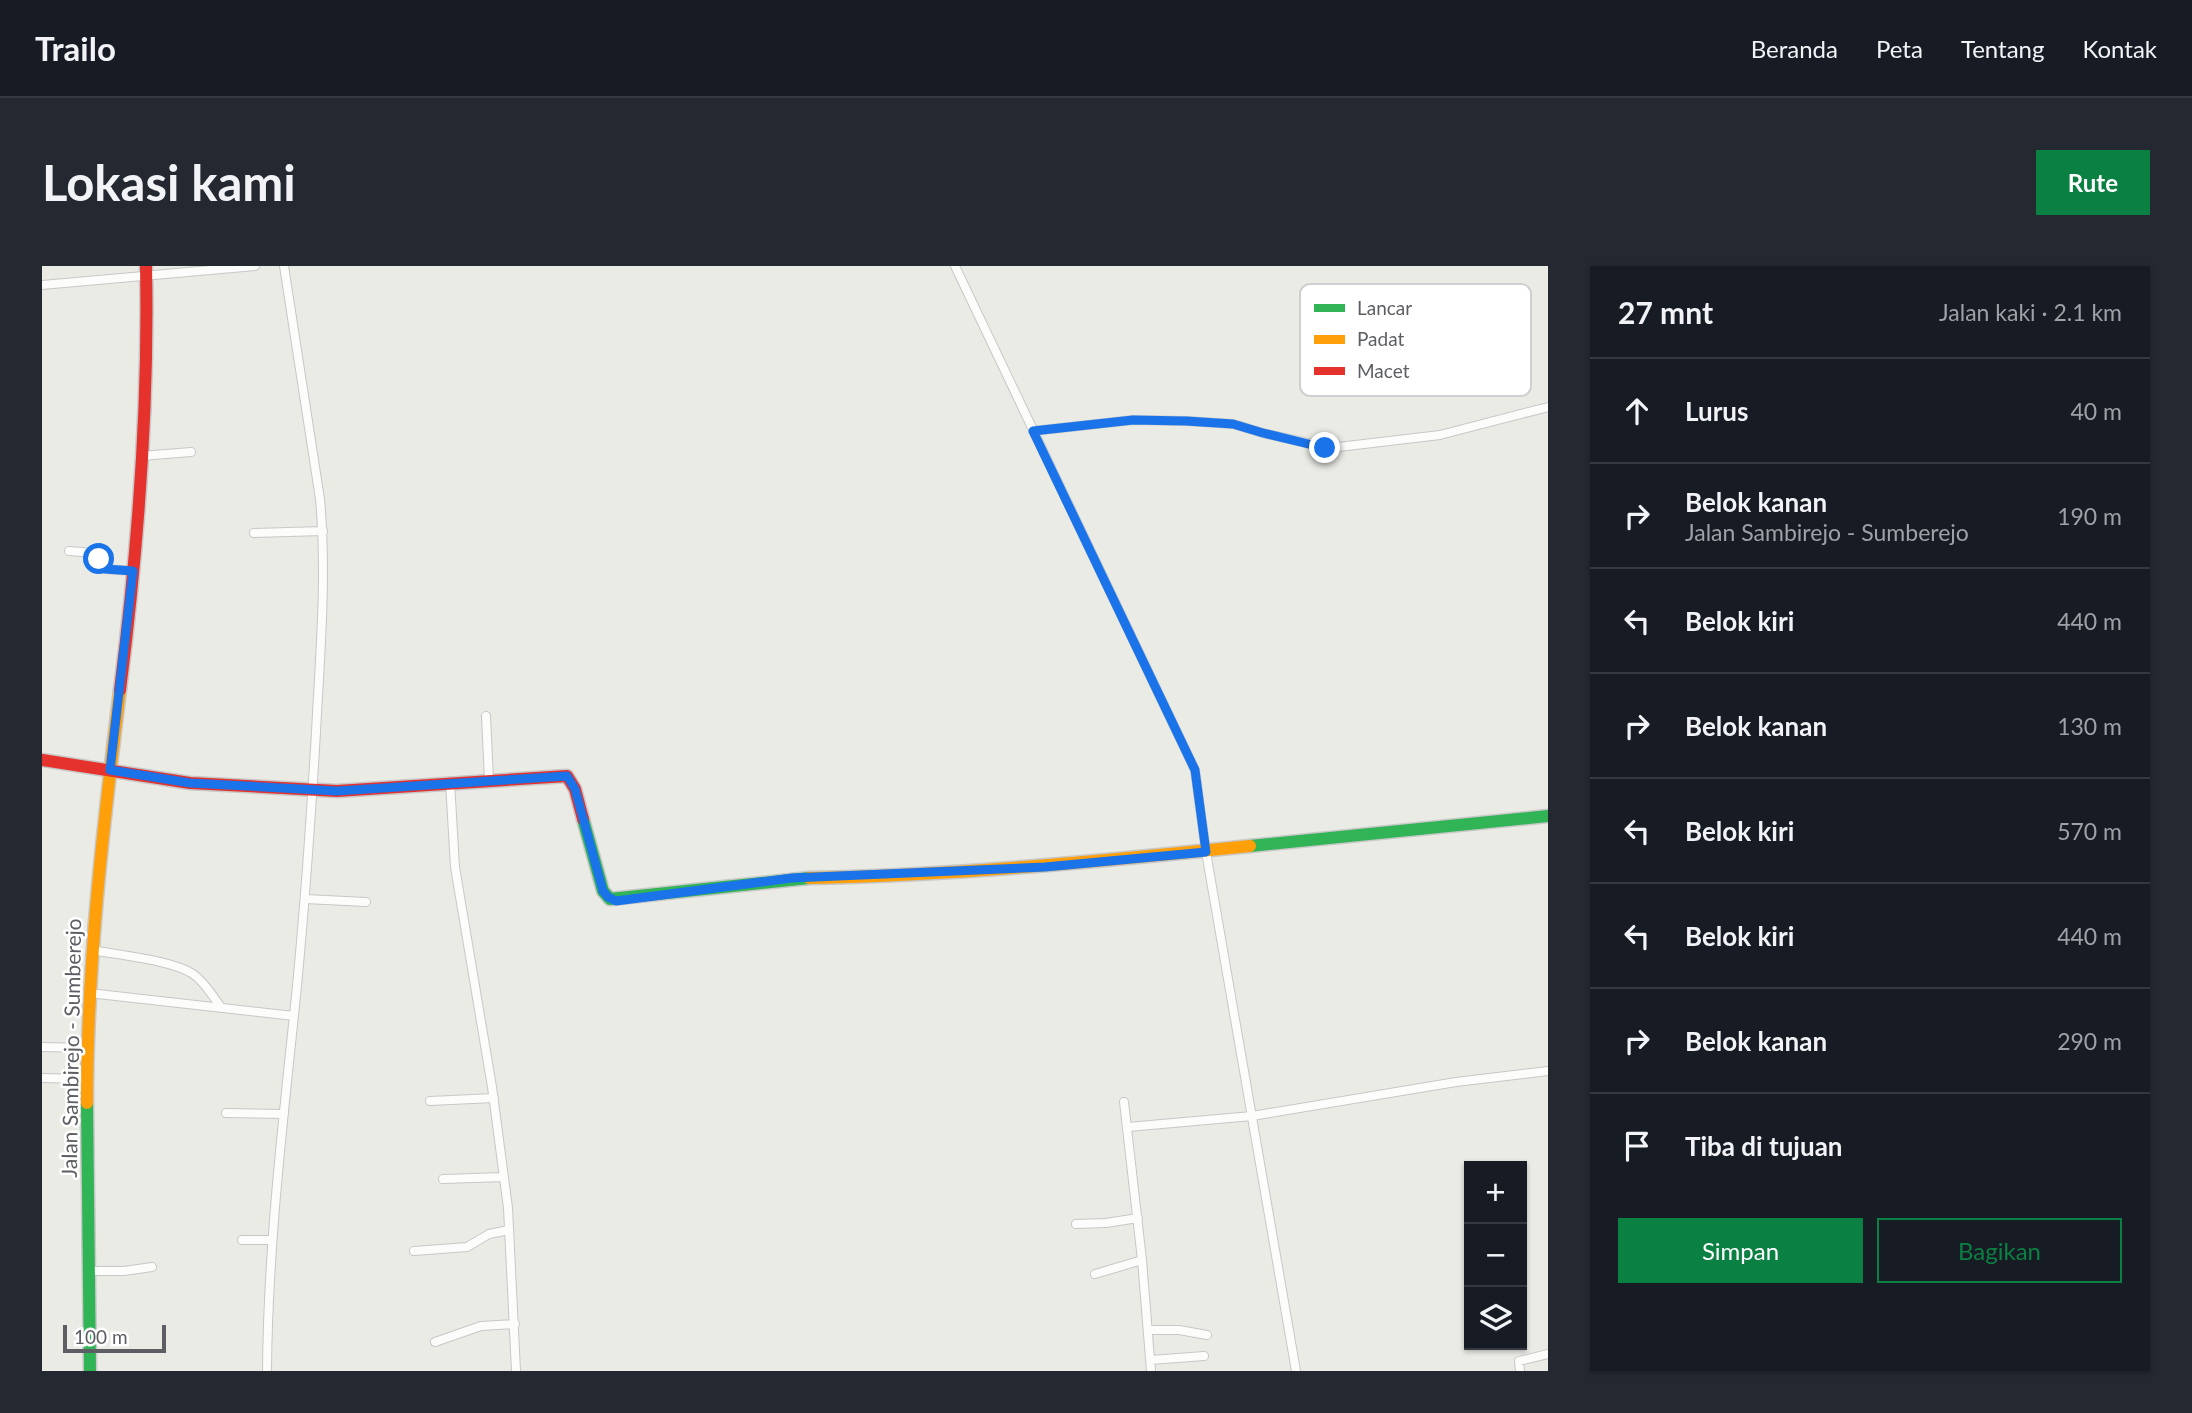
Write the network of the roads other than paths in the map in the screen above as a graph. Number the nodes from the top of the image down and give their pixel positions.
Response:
1 (255, 266) edge
2 (284, 266) edge
3 (955, 266) edge
4 (146, 270) edge
5 (42, 285) edge
6 (1548, 407) edge
7 (1033, 431) junction
8 (191, 452) dead end
9 (141, 456) junction
10 (323, 531) junction
11 (254, 533) dead end
12 (69, 551) dead end
13 (133, 571) junction
14 (486, 716) dead end
15 (42, 760) edge
16 (110, 770) junction
17 (489, 780) junction
18 (450, 782) junction
19 (313, 790) junction
20 (1548, 816) edge
21 (1206, 852) junction
22 (305, 899) junction
23 (366, 902) dead end
24 (92, 950) junction
25 (89, 993) junction
26 (221, 1007) junction
27 (294, 1016) junction
28 (42, 1047) edge
29 (87, 1048) junction
30 (1548, 1071) edge
31 (42, 1079) edge
32 (87, 1079) junction
33 (494, 1098) junction
34 (430, 1101) dead end
35 (1124, 1102) dead end
36 (226, 1113) dead end
37 (284, 1114) junction
38 (1252, 1116) junction
39 (1128, 1127) junction
40 (504, 1177) junction
41 (443, 1179) dead end
42 (1138, 1218) junction
43 (1076, 1224) dead end
44 (509, 1230) junction
45 (242, 1240) dead end
46 (272, 1240) junction
47 (414, 1251) dead end
48 (1142, 1261) junction
49 (152, 1267) dead end
50 (89, 1270) junction
51 (1095, 1273) dead end
52 (515, 1324) junction
53 (1149, 1330) junction
54 (1207, 1335) dead end
55 (435, 1342) dead end
56 (1548, 1354) edge
57 (1204, 1356) dead end
58 (1151, 1360) junction
59 (90, 1371) edge
60 (267, 1371) edge
61 (516, 1371) edge
62 (1152, 1371) edge
63 (1296, 1371) edge
64 (1520, 1371) edge

1 - 4 street
2 - 10 street
3 - 7 street
4 - 5 street
4 - 9 street, Jalan Sambirejo - Sumberejo
6 - 7 street
7 - 21 street
8 - 9 street
9 - 13 street, Jalan Sambirejo - Sumberejo
10 - 11 street
10 - 19 street
12 - 13 street
13 - 16 street, Jalan Sambirejo - Sumberejo
14 - 17 street
15 - 16 street
16 - 19 street
16 - 24 street, Jalan Sambirejo - Sumberejo
17 - 18 street
17 - 21 street
18 - 19 street
18 - 33 street
19 - 22 street
20 - 21 street
21 - 38 street
22 - 23 street
22 - 27 street
24 - 25 street, Jalan Sambirejo - Sumberejo
24 - 26 street
25 - 26 street
25 - 29 street, Jalan Sambirejo - Sumberejo
26 - 27 street
27 - 37 street
28 - 29 street
29 - 32 street, Jalan Sambirejo - Sumberejo
30 - 38 street
31 - 32 street
32 - 50 street, Jalan Sambirejo - Sumberejo
33 - 34 street
33 - 40 street
35 - 39 street
36 - 37 street
37 - 46 street
38 - 39 street
38 - 63 street
39 - 42 street
40 - 41 street
40 - 44 street
42 - 43 street
42 - 48 street
44 - 47 street
44 - 52 street
45 - 46 street
46 - 60 street
48 - 51 street
48 - 53 street
49 - 50 street
50 - 59 street, Jalan Sambirejo - Sumberejo
52 - 55 street
52 - 61 street
53 - 54 street
53 - 58 street
56 - 64 street
57 - 58 street
58 - 62 street

